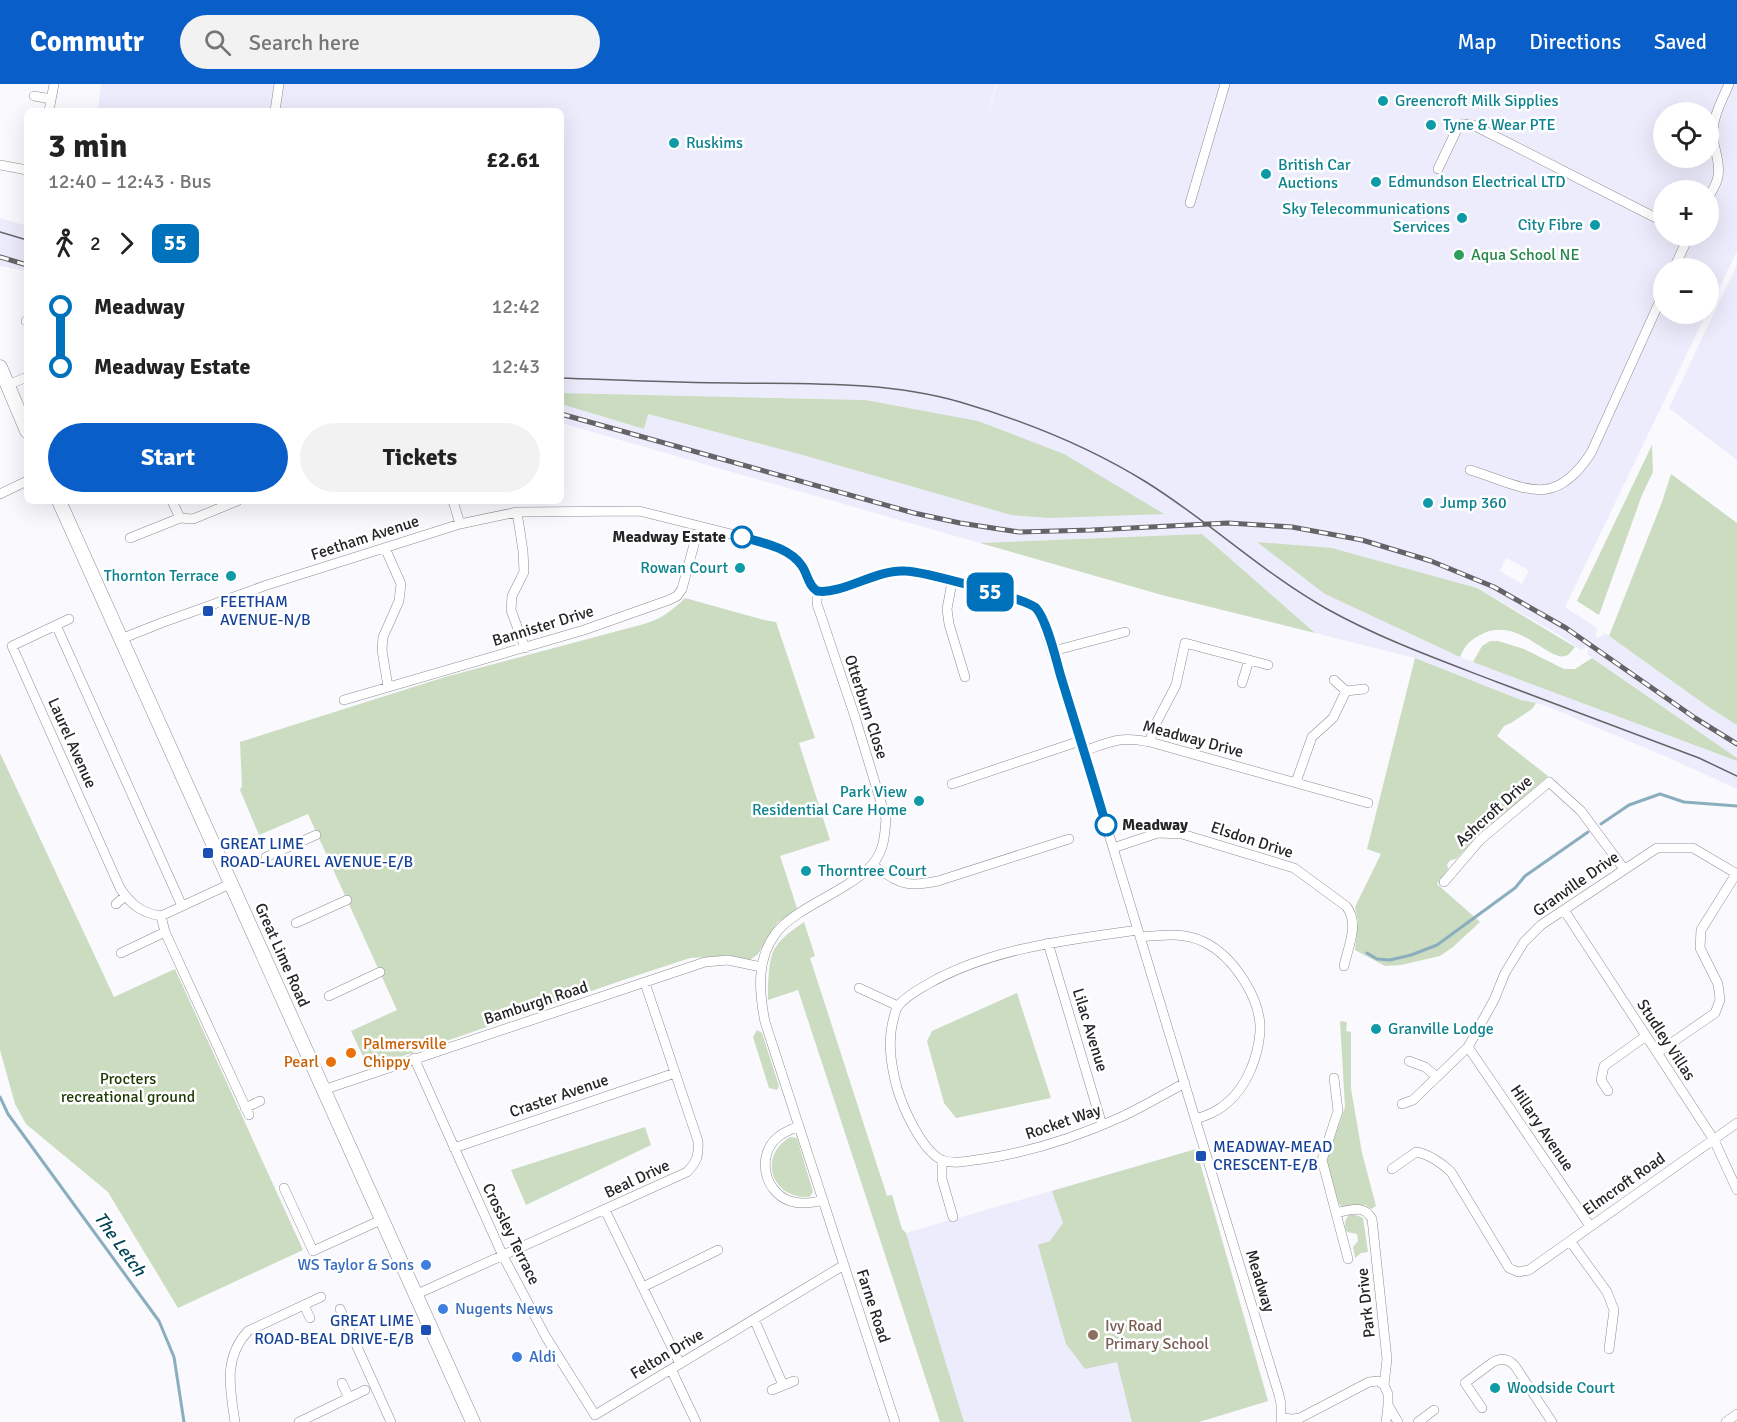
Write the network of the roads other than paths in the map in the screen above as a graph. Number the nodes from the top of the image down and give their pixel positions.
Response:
1 (54, 84) edge
2 (279, 84) edge
3 (1225, 84) edge
4 (1729, 84) edge
5 (34, 96) dead end
6 (51, 99) junction
7 (50, 108) edge
8 (275, 108) edge
9 (0, 165) edge
10 (24, 169) edge
11 (1438, 169) dead end
12 (1716, 180) edge
13 (1190, 203) dead end
14 (1653, 216) edge
15 (1653, 316) edge
16 (0, 367) edge
17 (24, 378) edge
18 (8, 385) junction
19 (24, 424) edge
20 (1470, 470) dead end
21 (24, 483) edge
22 (0, 494) edge
23 (60, 504) edge
24 (173, 504) edge
25 (230, 504) edge
26 (454, 504) edge
27 (517, 512) junction
28 (180, 518) junction
29 (460, 524) junction
30 (699, 526) junction
31 (130, 538) dead end
32 (385, 548) junction
33 (952, 582) junction
34 (817, 591) junction
35 (69, 620) dead end
36 (56, 626) junction
37 (1125, 632) dead end
38 (122, 639) junction
39 (525, 648) junction
40 (1053, 651) junction
41 (1249, 660) junction
42 (1268, 665) dead end
43 (965, 677) dead end
44 (1334, 680) dead end
45 (1242, 683) dead end
46 (388, 687) junction
47 (1364, 689) dead end
48 (1346, 691) junction
49 (344, 700) dead end
50 (1080, 741) junction
51 (1150, 742) junction
52 (1084, 752) junction
53 (1296, 782) junction
54 (952, 784) dead end
55 (1368, 803) dead end
56 (316, 834) dead end
57 (1069, 839) dead end
58 (1113, 848) junction
59 (266, 857) dead end
60 (872, 865) junction
61 (1624, 869) junction
62 (1736, 874) edge
63 (1444, 882) dead end
64 (232, 883) junction
65 (125, 896) junction
66 (347, 900) dead end
67 (116, 904) dead end
68 (182, 906) junction
69 (1564, 910) junction
70 (161, 916) junction
71 (296, 923) dead end
72 (165, 932) junction
73 (1139, 933) junction
74 (1048, 943) junction
75 (121, 953) dead end
76 (1344, 966) dead end
77 (762, 967) junction
78 (380, 972) dead end
79 (645, 983) junction
80 (859, 988) dead end
81 (329, 996) dead end
82 (898, 1006) junction
83 (1646, 1036) junction
84 (1468, 1047) junction
85 (1657, 1053) junction
86 (414, 1058) junction
87 (1409, 1061) dead end
88 (675, 1073) junction
89 (1437, 1077) junction
90 (1334, 1078) dead end
91 (1185, 1083) junction
92 (323, 1089) junction
93 (1608, 1091) dead end
94 (260, 1101) dead end
95 (1402, 1104) dead end
96 (1196, 1119) junction
97 (1737, 1123) edge
98 (1102, 1125) junction
99 (799, 1126) junction
100 (1714, 1140) junction
101 (454, 1148) junction
102 (942, 1160) junction
103 (1392, 1169) dead end
104 (284, 1188) dead end
105 (1737, 1190) edge
106 (822, 1200) junction
107 (605, 1210) junction
108 (1336, 1213) junction
109 (953, 1217) dead end
110 (381, 1220) junction
111 (1590, 1226) junction
112 (1355, 1239) dead end
113 (1570, 1241) junction
114 (1344, 1242) junction
115 (718, 1250) dead end
116 (503, 1256) junction
117 (1348, 1259) dead end
118 (844, 1265) junction
119 (643, 1287) junction
120 (415, 1295) junction
121 (321, 1297) dead end
122 (304, 1305) junction
123 (339, 1309) dead end
124 (310, 1318) dead end
125 (754, 1319) junction
126 (1609, 1349) dead end
127 (676, 1367) junction
128 (794, 1381) dead end
129 (342, 1383) dead end
130 (1384, 1384) junction
131 (783, 1385) junction
132 (365, 1390) dead end
133 (772, 1390) dead end
134 (349, 1398) junction
135 (1389, 1405) junction
136 (1482, 1408) dead end
137 (1434, 1410) dead end
138 (1737, 1414) edge
139 (595, 1415) joint
140 (1281, 1420) edge
141 (235, 1422) edge
142 (298, 1422) edge
143 (391, 1422) edge
144 (473, 1422) edge
145 (696, 1422) edge
146 (895, 1422) edge
147 (1386, 1422) edge
148 (1398, 1422) edge
149 (1418, 1422) edge
150 (1552, 1422) edge
151 (1726, 1422) edge

1 - 6 street
2 - 8 street
3 - 13 street
4 - 12 street
5 - 6 street
6 - 7 street
9 - 10 street
11 - 14 street
15 - 20 street
16 - 18 main road
17 - 18 street
18 - 19 main road
21 - 22 street
23 - 38 main road, Great Lime Road
24 - 28 street
25 - 28 street
26 - 29 street
27 - 29 street, Feetham Avenue
27 - 30 street, Feetham Avenue
27 - 39 street
28 - 31 street
29 - 32 street, Feetham Avenue
30 - 34 street, Feetham Avenue
30 - 39 street, Bannister Drive
32 - 38 street, Feetham Avenue
32 - 46 street
33 - 34 street, Meadway
33 - 40 street, Meadway
33 - 43 street
34 - 60 street, Otterburn Close
35 - 36 street, Laurel Avenue
36 - 65 street, Laurel Avenue
36 - 68 street, Laurel Avenue
37 - 40 street
38 - 64 main road, Great Lime Road
39 - 46 street, Bannister Drive
40 - 50 street, Meadway
41 - 42 street
41 - 45 street
41 - 51 street
44 - 48 street
46 - 49 street, Bannister Drive
47 - 48 street
48 - 53 street
50 - 52 street, Meadway
50 - 54 street
51 - 52 street, Meadway Drive
51 - 53 street, Meadway Drive
52 - 58 street, Meadway
53 - 55 street, Meadway Drive
56 - 59 street
57 - 60 street
58 - 73 street, Meadway
58 - 76 street, Elsdon Drive
60 - 77 street, Otterburn Close
61 - 62 street, Granville Drive
61 - 63 street, Ashcroft Drive
61 - 69 street, Granville Drive
62 - 85 street
64 - 68 street
64 - 92 main road, Great Lime Road
65 - 67 street
65 - 70 street, Laurel Avenue
66 - 71 street
68 - 70 street
69 - 83 street, Studley Villas
69 - 84 street, Granville Drive
70 - 72 street
72 - 75 street
72 - 94 street
73 - 74 street
73 - 91 street, Meadway
73 - 96 street
74 - 82 street
74 - 98 street, Lilac Avenue
77 - 79 street, Bamburgh Road
77 - 99 street, Farne Road
78 - 81 street
79 - 86 street, Bamburgh Road
79 - 88 street, Beal Drive
80 - 82 street
82 - 102 street
83 - 85 street, Studley Villas
83 - 93 street, Studley Villas
84 - 89 street, Granville Drive
84 - 111 street, Hillary Avenue
85 - 100 street, Studley Villas
86 - 92 street, Bamburgh Road
86 - 101 street, Crossley Terrace
87 - 89 street
88 - 101 street, Craster Avenue
88 - 107 street, Beal Drive
89 - 95 street, Granville Drive
90 - 108 street, Park Drive
91 - 96 street, Meadway
91 - 98 street, Rocket Way
92 - 110 main road, Great Lime Road
96 - 140 street, Meadway
97 - 100 street, Elmcroft Road
98 - 102 street, Rocket Way
99 - 106 street, Farne Road
99 - 106 street
100 - 105 street, Studley Villas
100 - 111 street, Elmcroft Road
101 - 116 street, Crossley Terrace
102 - 109 street
103 - 113 street, Elmcroft Road
104 - 110 street
106 - 118 street, Farne Road
107 - 116 street, Beal Drive
107 - 119 street
108 - 114 street, Park Drive
108 - 130 street, Park Drive
110 - 120 main road, Great Lime Road
111 - 113 street, Elmcroft Road
112 - 114 street
113 - 126 street
114 - 117 street, Park Drive
115 - 119 street
116 - 120 street, Beal Drive
116 - 139 street, Crossley Terrace
118 - 125 street, Felton Drive
118 - 146 street, Farne Road
119 - 127 street
120 - 144 main road, Great Lime Road
121 - 122 street
122 - 124 street
122 - 141 street
123 - 143 street
125 - 127 street, Felton Drive
125 - 131 street
127 - 139 street, Felton Drive
127 - 145 street
128 - 131 street
129 - 134 street
130 - 135 street, Park Drive
130 - 140 street
131 - 133 street
132 - 134 street
134 - 142 street
135 - 147 street
135 - 148 street, Park Drive
136 - 150 street
137 - 149 street
138 - 151 street

